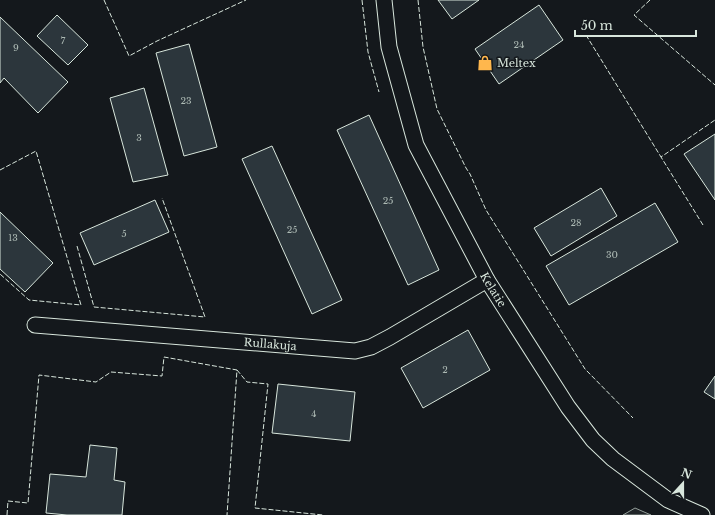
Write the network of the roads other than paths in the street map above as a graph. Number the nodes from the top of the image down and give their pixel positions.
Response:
1 (384, 0) edge
2 (487, 280) junction
3 (35, 325) dead end
4 (702, 515) edge

1 - 2 street, Kelatie
2 - 3 street, Rullakuja
2 - 4 street, Kelatie

